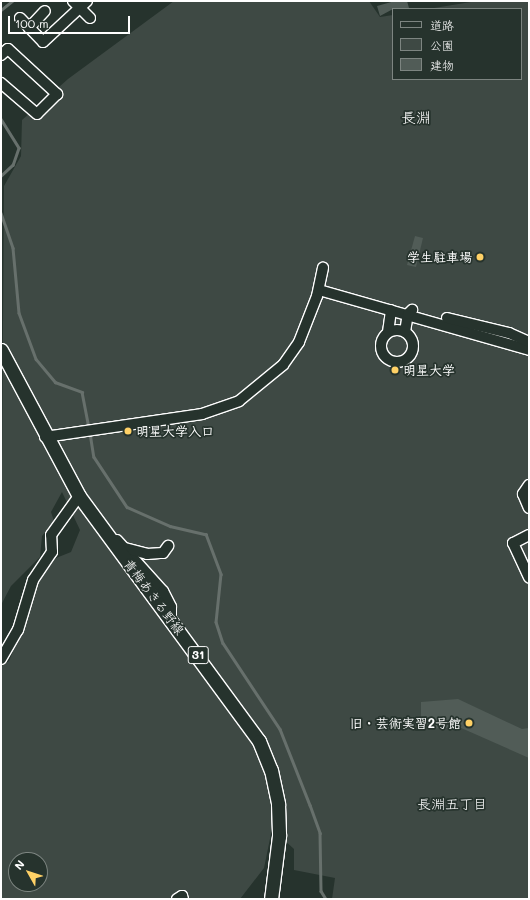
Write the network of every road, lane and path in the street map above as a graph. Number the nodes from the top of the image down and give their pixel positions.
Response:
1 (80, 3) edge
2 (45, 11) dead end
3 (20, 18) dead end
4 (90, 18) dead end
5 (29, 28) junction
6 (1, 55) edge
7 (1, 83) edge
8 (323, 268) dead end
9 (319, 290) junction
10 (391, 310) junction
11 (408, 314) junction
12 (388, 332) junction
13 (405, 332) junction
14 (529, 342) edge
15 (1, 350) edge
16 (529, 350) edge
17 (45, 437) junction
18 (529, 485) edge
19 (79, 496) junction
20 (529, 508) edge
21 (106, 533) junction
22 (529, 535) edge
23 (168, 546) dead end
24 (125, 548) junction
25 (529, 578) edge
26 (171, 618) junction
27 (1, 659) edge
28 (177, 899) edge
29 (183, 899) edge
30 (271, 899) edge

1 - 4 street
1 - 5 street
2 - 5 street
3 - 5 street
6 - 7 street
8 - 9 street
9 - 10 street
9 - 17 street
10 - 11 street
10 - 12 street
11 - 13 street
11 - 14 street
11 - 16 street
12 - 13 street
12 - 13 street
15 - 17 main road, 青梅あきる野線 / 31
17 - 19 main road, 青梅あきる野線 / 31
18 - 20 street
19 - 21 main road, 青梅あきる野線 / 31
19 - 27 street
21 - 24 street
21 - 26 main road, 青梅あきる野線 / 31
22 - 25 street
23 - 24 street
24 - 26 street
26 - 30 main road, 青梅あきる野線 / 31
28 - 29 street

